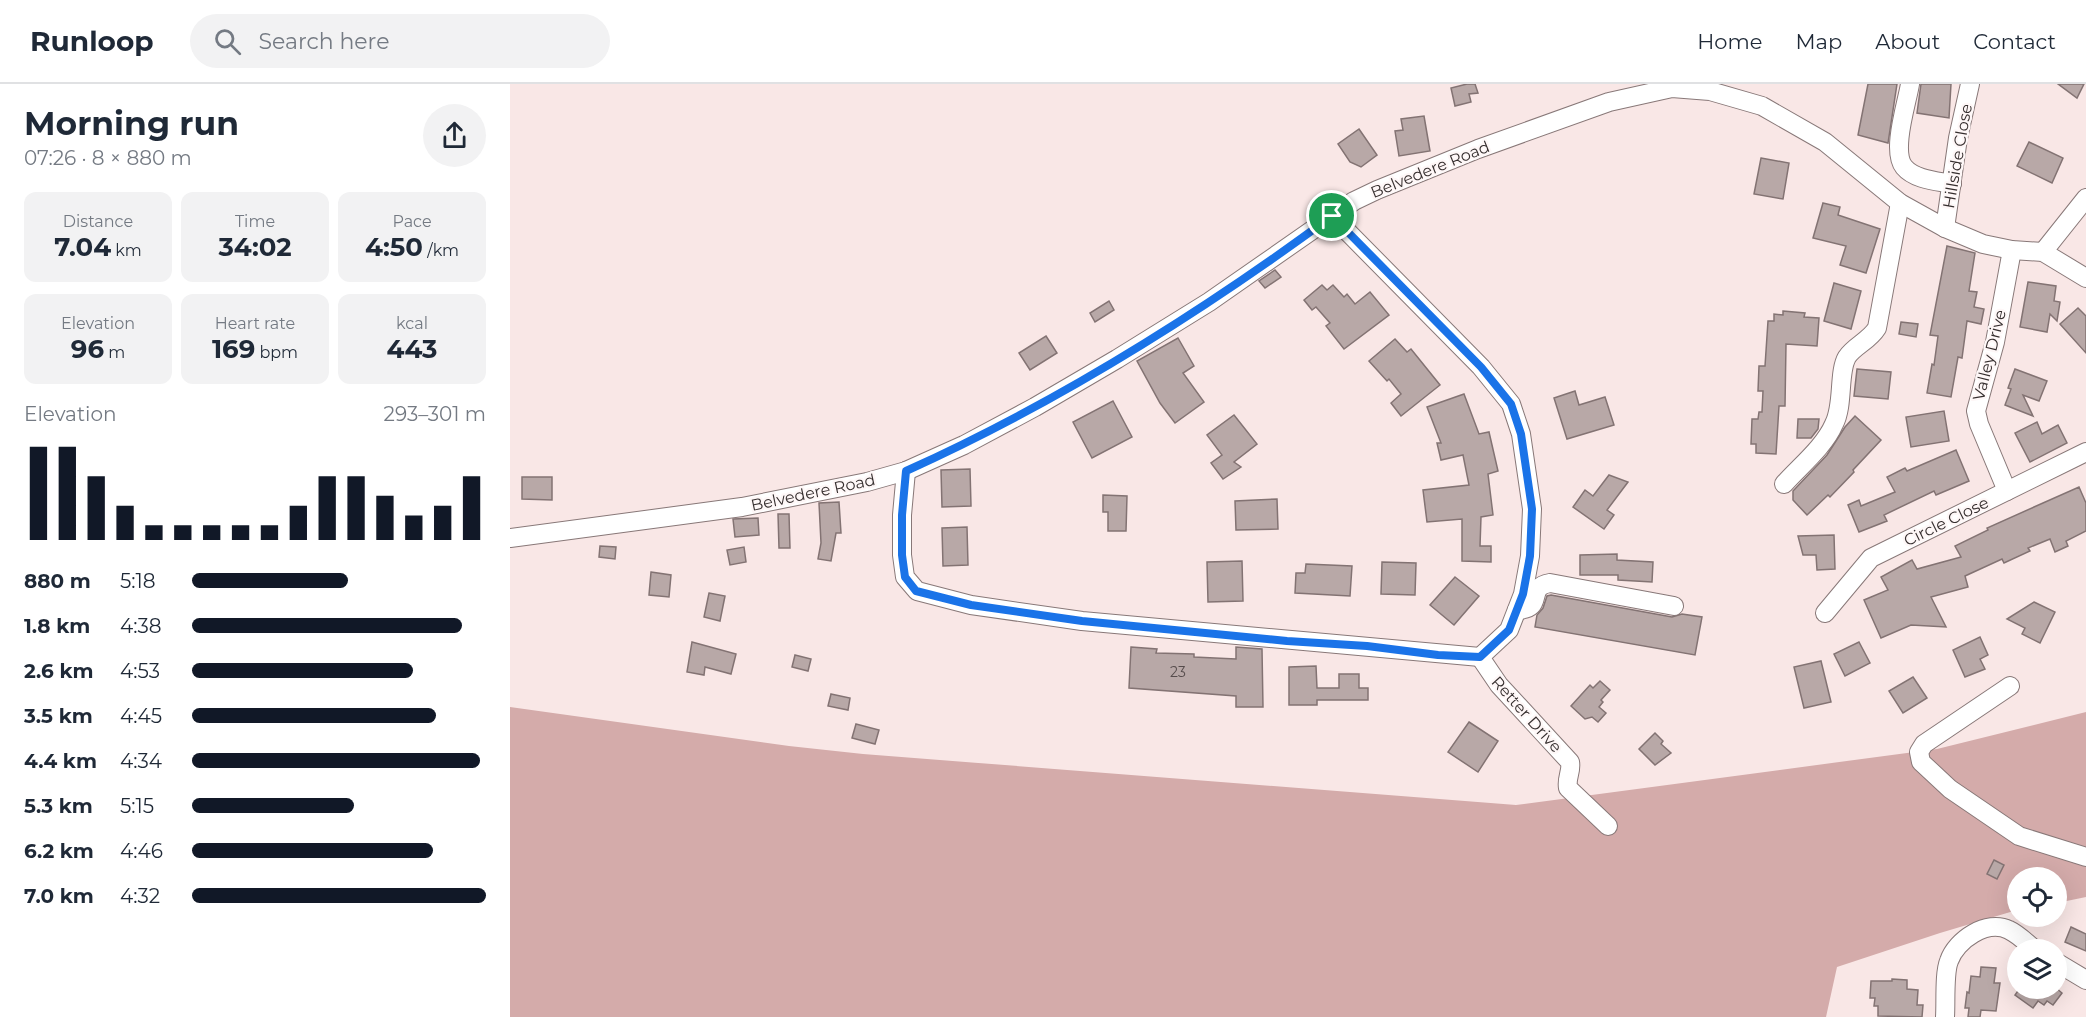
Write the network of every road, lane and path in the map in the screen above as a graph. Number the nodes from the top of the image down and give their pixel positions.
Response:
1 (1910, 84) edge
2 (1970, 84) edge
3 (1952, 184) junction
4 (2086, 198) edge
5 (1900, 203) junction
6 (1332, 216) junction
7 (1945, 228) junction
8 (2012, 250) junction
9 (2043, 252) junction
10 (2086, 278) edge
11 (2086, 452) edge
12 (906, 471) junction
13 (1784, 484) dead end
14 (2007, 491) junction
15 (510, 538) edge
16 (1674, 606) dead end
17 (1517, 610) junction
18 (1825, 613) dead end
19 (1480, 657) junction
20 (2010, 686) dead end
21 (1608, 826) dead end
22 (2086, 857) edge
23 (2021, 939) edge
24 (2067, 969) edge
25 (2086, 980) edge
26 (1945, 1017) edge

1 - 3 street
2 - 3 street, Hillside Close
3 - 7 street, Hillside Close
4 - 9 street
5 - 6 street, Belvedere Road
5 - 7 street, Belvedere Road
5 - 13 street
6 - 12 street, Belvedere Road
6 - 17 street
7 - 8 street, Belvedere Road
8 - 9 street, Belvedere Road
8 - 14 street, Valley Drive
9 - 10 street, Belvedere Road
11 - 14 street, Circle Close
12 - 15 street, Belvedere Road
12 - 19 street
14 - 18 street, Circle Close
16 - 17 street
17 - 19 street
19 - 21 street, Retter Drive
20 - 22 street
23 - 26 street
24 - 25 street

